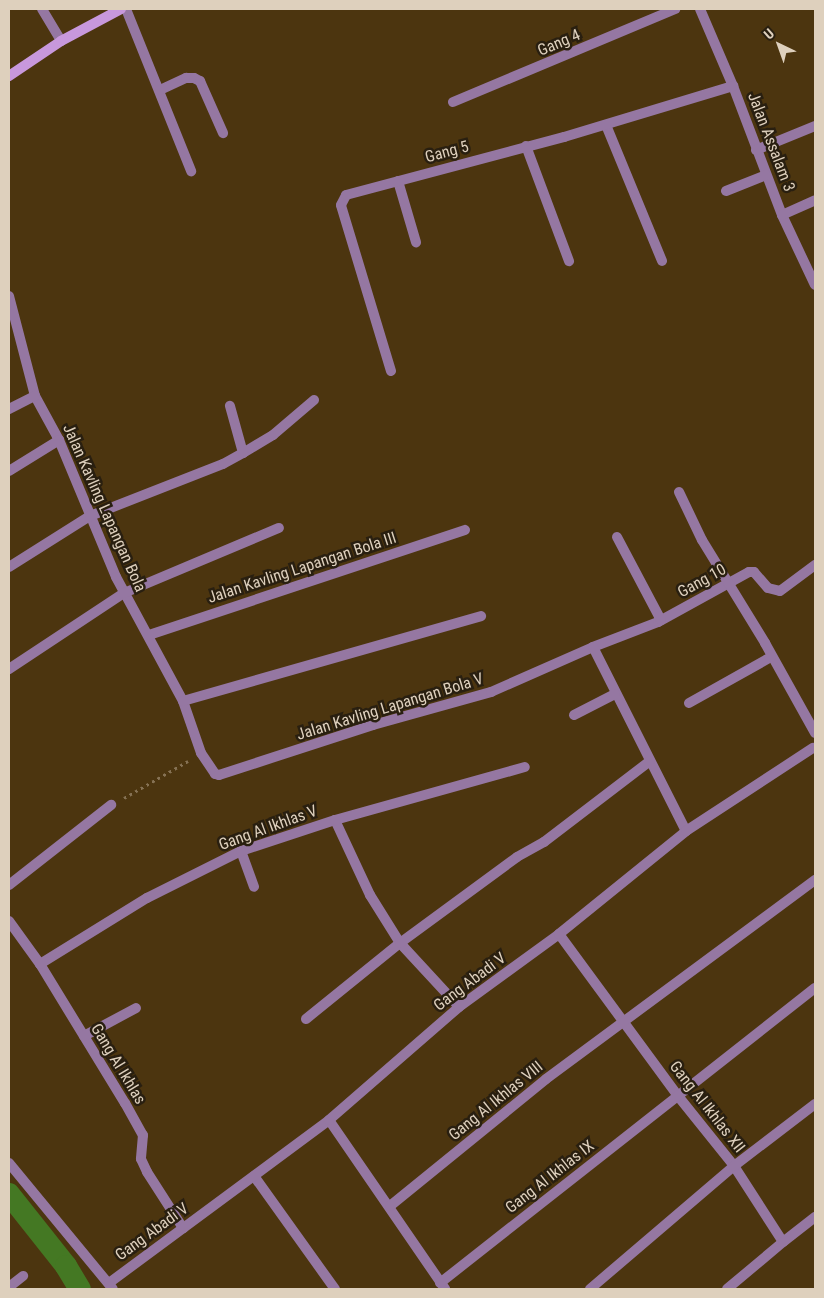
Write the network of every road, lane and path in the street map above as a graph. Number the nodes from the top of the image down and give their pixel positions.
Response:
1 (42, 9) edge
2 (121, 9) edge
3 (126, 9) edge
4 (675, 9) edge
5 (700, 9) edge
6 (61, 41) junction
7 (9, 76) edge
8 (734, 86) junction
9 (160, 90) junction
10 (454, 102) dead end
11 (606, 125) junction
12 (815, 126) edge
13 (223, 133) dead end
14 (526, 146) junction
15 (756, 150) junction
16 (192, 171) dead end
17 (766, 175) junction
18 (398, 181) junction
19 (726, 191) dead end
20 (815, 200) edge
21 (782, 215) junction
22 (416, 242) dead end
23 (568, 261) dead end
24 (662, 261) dead end
25 (815, 285) edge
26 (9, 296) edge
27 (391, 371) dead end
28 (35, 396) junction
29 (314, 400) dead end
30 (230, 406) dead end
31 (9, 409) edge
32 (59, 440) junction
33 (243, 453) junction
34 (9, 472) edge
35 (679, 492) dead end
36 (90, 516) junction
37 (279, 528) dead end
38 (464, 530) dead end
39 (617, 537) dead end
40 (815, 565) edge
41 (9, 567) edge
42 (729, 583) junction
43 (124, 593) junction
44 (481, 616) dead end
45 (661, 620) junction
46 (149, 635) junction
47 (593, 647) junction
48 (771, 657) junction
49 (9, 669) edge
50 (615, 694) junction
51 (183, 701) junction
52 (689, 703) dead end
53 (574, 715) dead end
54 (815, 733) edge
55 (814, 747) edge
56 (201, 753) junction
57 (650, 760) junction
58 (525, 767) dead end
59 (112, 805) joint
60 (335, 820) junction
61 (686, 831) junction
62 (241, 851) junction
63 (815, 880) edge
64 (9, 885) edge
65 (254, 887) dead end
66 (9, 921) edge
67 (559, 934) junction
68 (400, 944) junction
69 (40, 964) junction
70 (815, 988) edge
71 (459, 1007) junction
72 (136, 1008) dead end
73 (306, 1019) dead end
74 (624, 1020) junction
75 (84, 1036) junction
76 (678, 1096) junction
77 (815, 1104) edge
78 (329, 1120) junction
79 (9, 1163) edge
80 (734, 1166) junction
81 (254, 1176) junction
82 (390, 1206) junction
83 (815, 1217) edge
84 (184, 1228) junction
85 (784, 1242) junction
86 (23, 1276) dead end
87 (111, 1286) edge
88 (442, 1286) edge
89 (9, 1287) edge
90 (335, 1289) edge
91 (590, 1289) edge
92 (727, 1289) edge

1 - 6 street
2 - 6 street
3 - 9 street
4 - 10 street, Gang 4
5 - 8 street, Jalan Assalam 3
6 - 7 street
8 - 11 street, Gang 5
8 - 15 street, Jalan Assalam 3
9 - 13 street
9 - 16 street
11 - 14 street, Gang 5
11 - 24 street
12 - 15 street
14 - 18 street, Gang 5
14 - 23 street
15 - 17 street, Jalan Assalam 3
17 - 19 street
17 - 21 street, Jalan Assalam 3
18 - 22 street
18 - 27 street, Gang 5
20 - 21 street
21 - 25 street, Jalan Assalam 3
26 - 28 street, Jalan Kavling Lapangan Bola
28 - 31 street
28 - 32 street, Jalan Kavling Lapangan Bola
29 - 33 street
30 - 33 street
32 - 34 street
32 - 36 street, Jalan Kavling Lapangan Bola
33 - 36 street
35 - 42 street
36 - 41 street
36 - 43 street, Jalan Kavling Lapangan Bola
37 - 43 street
38 - 46 street, Jalan Kavling Lapangan Bola III
39 - 45 street
40 - 42 street, Gang 10
42 - 45 street, Gang 10
42 - 48 street
43 - 46 street, Jalan Kavling Lapangan Bola
43 - 49 street
44 - 51 street
45 - 47 street, Gang 10
46 - 51 street, Jalan Kavling Lapangan Bola
47 - 50 street
47 - 56 street, Jalan Kavling Lapangan Bola V
48 - 52 street
48 - 54 street
50 - 53 street
50 - 57 street
51 - 56 street, Jalan Kavling Lapangan Bola
55 - 61 street, Gang Abadi V
56 - 59 path
57 - 61 street
57 - 68 street
58 - 60 street, Gang Al Ikhlas V
59 - 64 street
60 - 62 street, Gang Al Ikhlas V
60 - 68 street
61 - 67 street, Gang Abadi V
62 - 65 street
62 - 69 street, Gang Al Ikhlas V
63 - 74 street, Gang Al Ikhlas VIII
66 - 69 street, Gang Al Ikhlas
67 - 71 street, Gang Abadi V
67 - 74 street, Gang Al Ikhlas XII
68 - 71 street
68 - 73 street
69 - 75 street, Gang Al Ikhlas
70 - 76 street, Gang Al Ikhlas IX
71 - 78 street, Gang Abadi V
72 - 75 street
74 - 76 street, Gang Al Ikhlas XII
74 - 82 street, Gang Al Ikhlas VIII
75 - 84 street, Gang Al Ikhlas
76 - 80 street, Gang Al Ikhlas XII
76 - 88 street, Gang Al Ikhlas IX
77 - 80 street
78 - 81 street, Gang Abadi V
78 - 82 street
79 - 87 street
80 - 85 street, Gang Al Ikhlas XII
80 - 91 street
81 - 84 street, Gang Abadi V
81 - 90 street
82 - 88 street
83 - 85 street
84 - 87 street, Gang Abadi V
85 - 92 street
86 - 89 street

